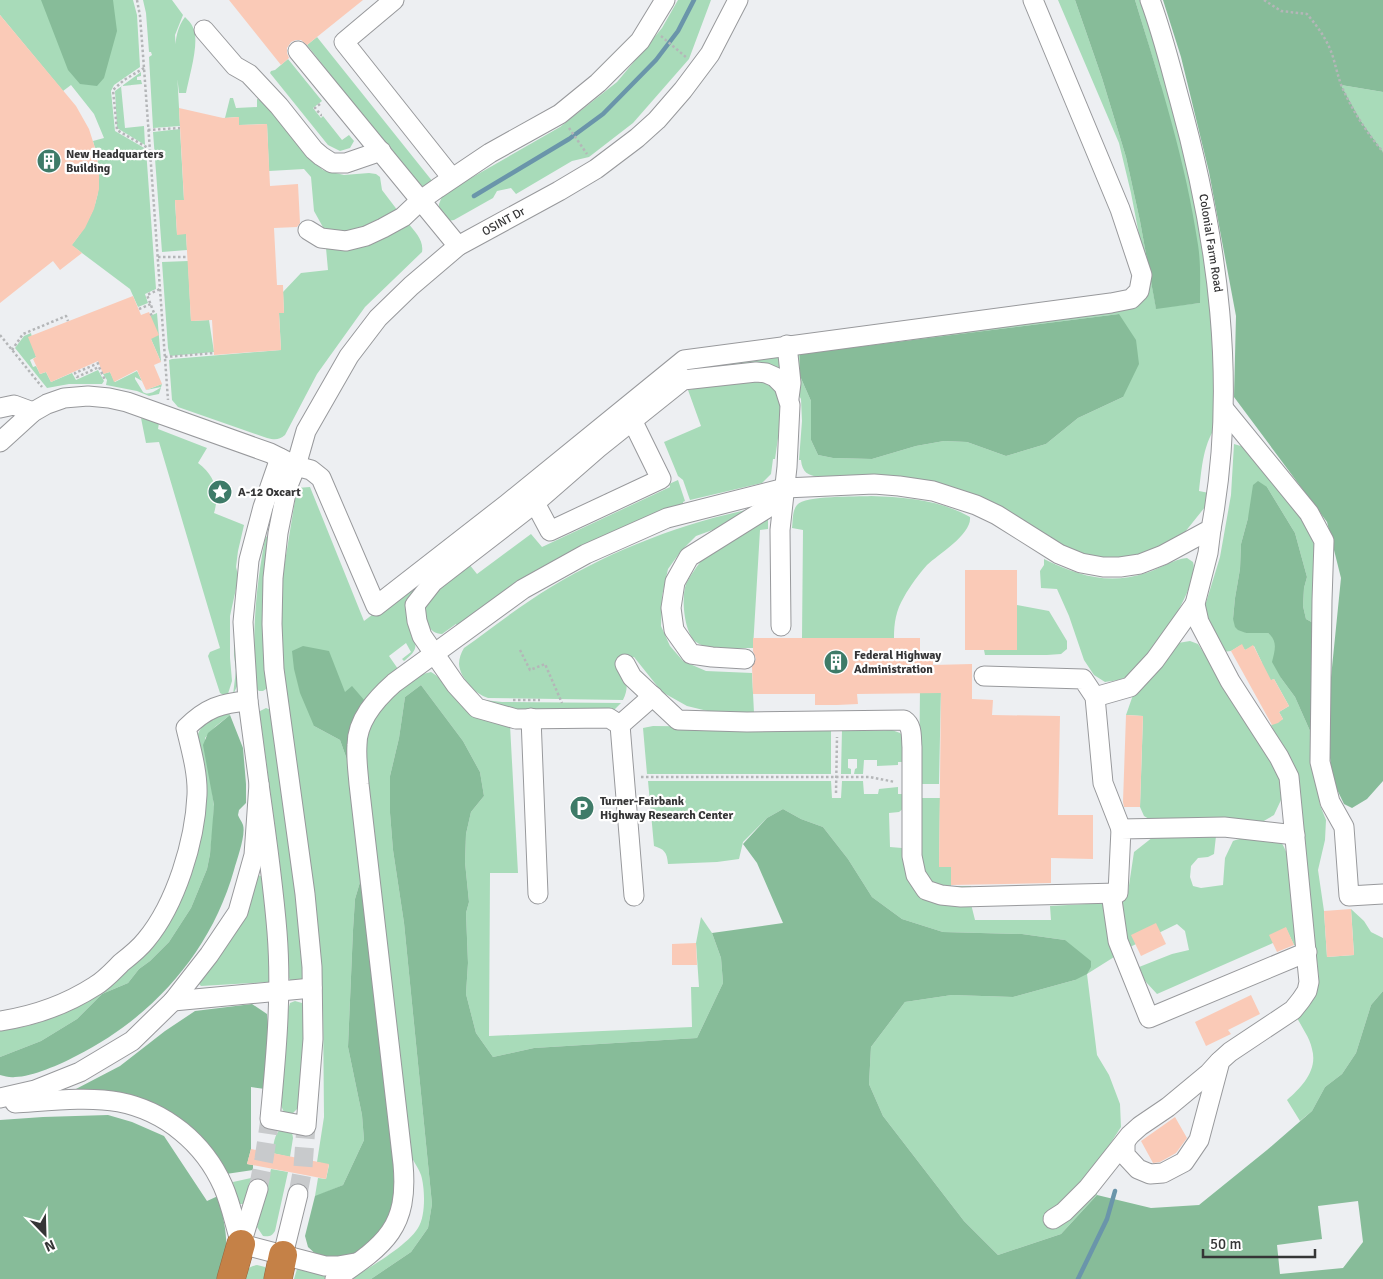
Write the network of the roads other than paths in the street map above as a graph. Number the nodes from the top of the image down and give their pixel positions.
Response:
1 (394, 0) edge
2 (665, 0) edge
3 (738, 0) edge
4 (1033, 0) edge
5 (1150, 0) edge
6 (204, 30) dead end
7 (298, 51) dead end
8 (381, 151) junction
9 (452, 178) junction
10 (421, 200) junction
11 (308, 230) dead end
12 (458, 246) junction
13 (787, 345) junction
14 (788, 398) junction
15 (0, 408) edge
16 (1224, 409) junction
17 (33, 412) junction
18 (632, 420) junction
19 (0, 442) edge
20 (288, 462) junction
21 (785, 488) junction
22 (535, 503) junction
23 (1211, 529) junction
24 (1195, 604) junction
25 (781, 626) dead end
26 (434, 653) junction
27 (744, 659) dead end
28 (625, 664) dead end
29 (984, 676) dead end
30 (653, 696) junction
31 (1095, 697) junction
32 (248, 702) junction
33 (531, 718) junction
34 (620, 725) junction
35 (259, 784) junction
36 (1121, 829) junction
37 (1295, 835) junction
38 (1111, 893) junction
39 (538, 894) dead end
40 (1383, 894) edge
41 (634, 896) dead end
42 (1307, 952) junction
43 (312, 988) junction
44 (278, 991) junction
45 (173, 1001) junction
46 (0, 1021) edge
47 (1220, 1061) junction
48 (0, 1098) edge
49 (0, 1103) edge
50 (1125, 1142) junction
51 (258, 1189) tunnel mouth
52 (298, 1194) tunnel mouth
53 (1053, 1219) dead end
54 (241, 1244) junction
55 (359, 1262) junction
56 (280, 1267) edge
57 (231, 1279) edge
58 (335, 1279) edge

1 - 9 street
2 - 9 street
3 - 12 street, OSINT Dr
4 - 13 street
5 - 16 street, Colonial Farm Road
6 - 8 street
7 - 8 street
8 - 10 street
9 - 10 street
10 - 11 street
10 - 12 street
12 - 20 street, OSINT Dr
13 - 14 street
13 - 20 street
14 - 18 street
14 - 21 street
15 - 17 street
16 - 23 street, Colonial Farm Road
16 - 40 street
17 - 19 street
17 - 20 street
18 - 22 street
18 - 22 street
20 - 32 street
20 - 43 street
21 - 23 street
21 - 25 street
21 - 26 street
21 - 27 street
22 - 26 street
23 - 24 street, Colonial Farm Road
24 - 31 street
24 - 37 street
26 - 33 street
26 - 55 street
28 - 30 street
29 - 31 street
30 - 34 street
30 - 38 street
31 - 36 street
32 - 35 street
32 - 46 street
33 - 34 street
33 - 39 street
34 - 41 street
35 - 44 street
35 - 45 street
36 - 37 street
36 - 38 street
37 - 42 street
38 - 42 street
42 - 47 street
43 - 44 street
43 - 44 street
44 - 45 street
45 - 48 street
47 - 50 street
47 - 50 street
49 - 54 street
50 - 53 street
51 - 54 street
52 - 56 street
54 - 56 street
54 - 57 highway
55 - 56 street
55 - 58 street

